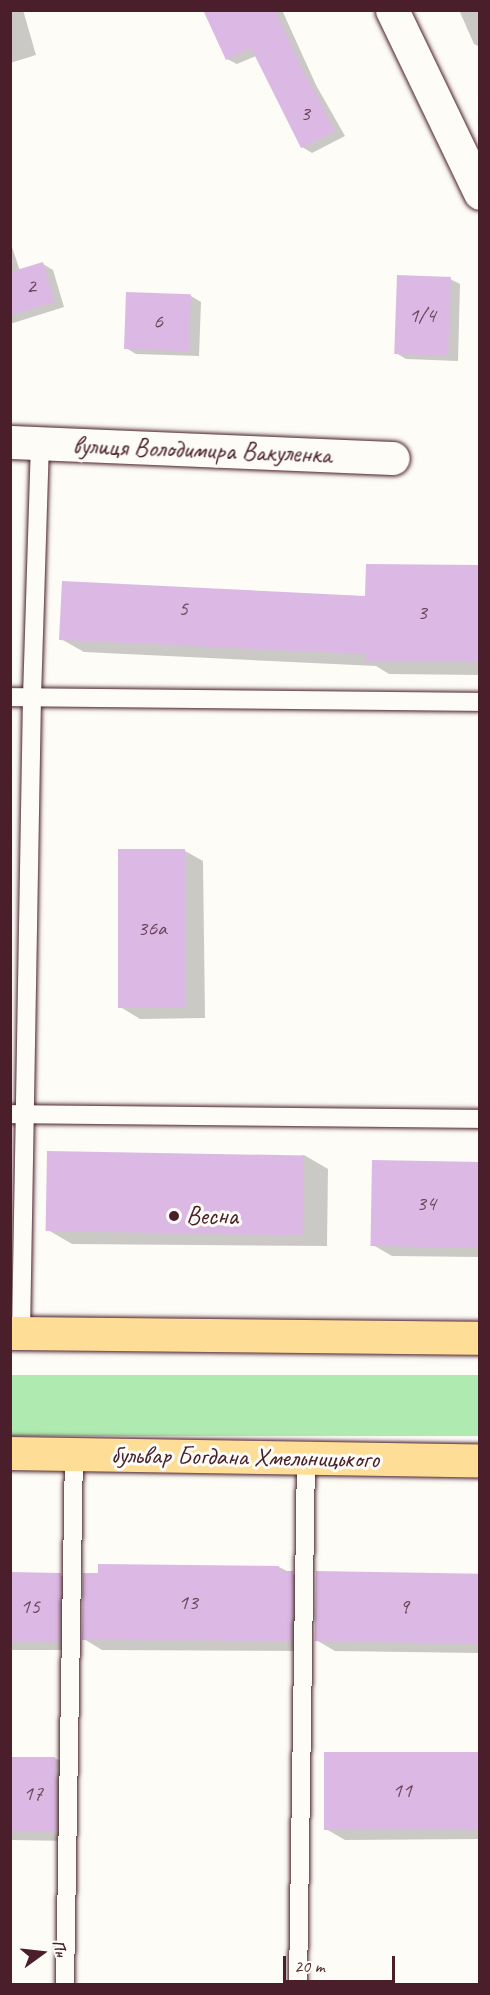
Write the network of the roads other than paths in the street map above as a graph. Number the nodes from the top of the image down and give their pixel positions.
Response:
1 (392, 10) edge
2 (480, 193) edge
3 (25, 443) edge
4 (393, 458) dead end
5 (10, 697) edge
6 (32, 697) junction
7 (480, 702) edge
8 (17, 1114) edge
9 (480, 1119) edge
10 (16, 1333) edge
11 (480, 1338) edge
12 (10, 1453) edge
13 (74, 1454) junction
14 (306, 1458) junction
15 (480, 1460) edge
16 (65, 1984) edge
17 (298, 1984) edge

1 - 2 street
3 - 4 street, вулиця Володимира Вакуленка
3 - 6 lane
5 - 6 lane
6 - 7 lane
6 - 8 lane
8 - 9 lane
8 - 10 lane
10 - 11 main road
12 - 13 main road, бульвар Богдана Хмельницького
13 - 14 main road, бульвар Богдана Хмельницького
13 - 16 lane
14 - 15 main road, бульвар Богдана Хмельницького
14 - 17 lane

